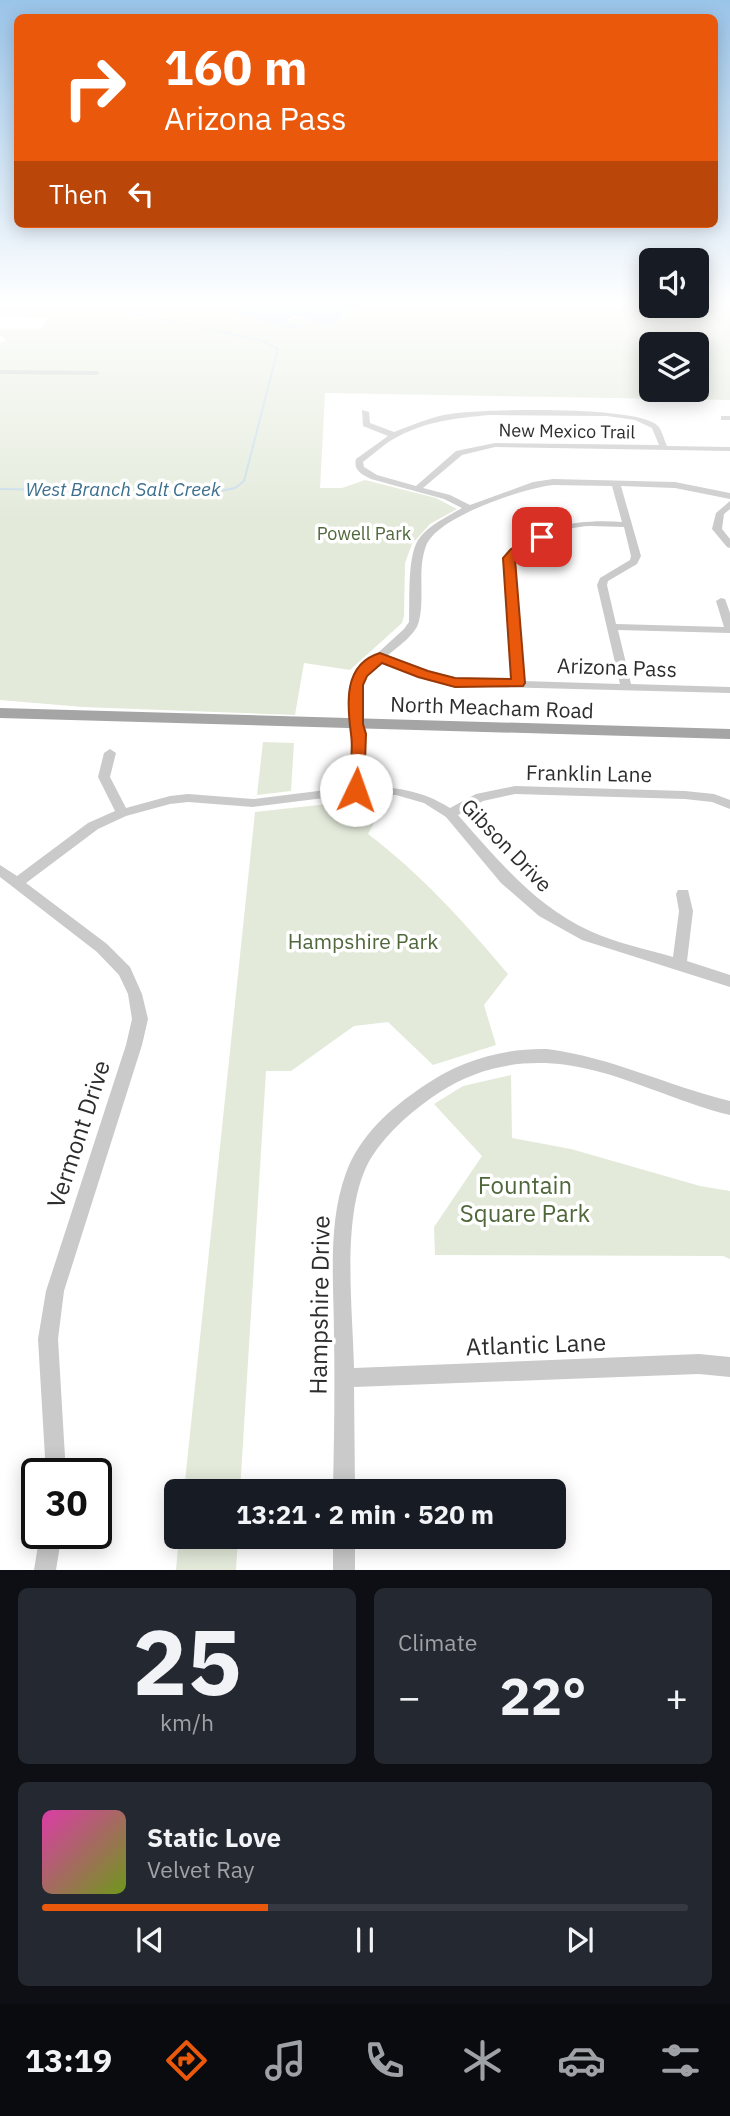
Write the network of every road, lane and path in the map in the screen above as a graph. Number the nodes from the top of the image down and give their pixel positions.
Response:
1 (365, 412) dead end
2 (394, 435) junction
3 (664, 449) junction
4 (730, 449) edge
5 (617, 484) junction
6 (418, 488) junction
7 (730, 496) edge
8 (730, 504) edge
9 (469, 508) junction
10 (628, 525) junction
11 (730, 545) edge
12 (721, 601) dead end
13 (612, 627) junction
14 (730, 629) edge
15 (380, 657) junction
16 (518, 683) junction
17 (626, 687) junction
18 (730, 690) edge
19 (0, 713) edge
20 (0, 724) edge
21 (357, 729) junction
22 (730, 734) edge
23 (730, 745) edge
24 (110, 753) dead end
25 (356, 790) junction
26 (730, 805) edge
27 (122, 813) junction
28 (450, 814) junction
29 (0, 870) edge
30 (17, 883) junction
31 (683, 894) dead end
32 (679, 964) junction
33 (730, 981) edge
34 (730, 1108) edge
35 (730, 1367) edge
36 (344, 1378) junction
37 (55, 1458) edge
38 (344, 1479) edge
39 (48, 1549) edge
40 (344, 1549) edge
41 (45, 1570) edge
42 (344, 1570) edge

1 - 2 street
2 - 3 street
2 - 6 street
3 - 4 street, New Mexico Trail
3 - 6 street, New Mexico Trail
5 - 7 street
5 - 9 street
5 - 10 street
6 - 9 street
8 - 11 street
9 - 15 street
10 - 13 street
10 - 16 street
12 - 14 street
13 - 14 street
13 - 17 street
15 - 16 street, Arizona Pass
15 - 21 street
16 - 17 street, Arizona Pass
17 - 18 street, Arizona Pass
19 - 21 main road, North Meacham Road
20 - 21 main road, North Meacham Road
21 - 22 main road, North Meacham Road
21 - 23 main road, North Meacham Road
21 - 25 street
24 - 27 street
25 - 27 street, Gibson Drive
25 - 28 street, Gibson Drive
26 - 28 street, Franklin Lane
27 - 30 street, Gibson Drive
28 - 32 street, Gibson Drive
29 - 30 street, Vermont Drive
30 - 37 street, Vermont Drive
31 - 32 street
32 - 33 street, Gibson Drive
34 - 36 street, Hampshire Drive
35 - 36 street, Atlantic Lane
36 - 38 street, Hampshire Drive
39 - 41 street
40 - 42 street

